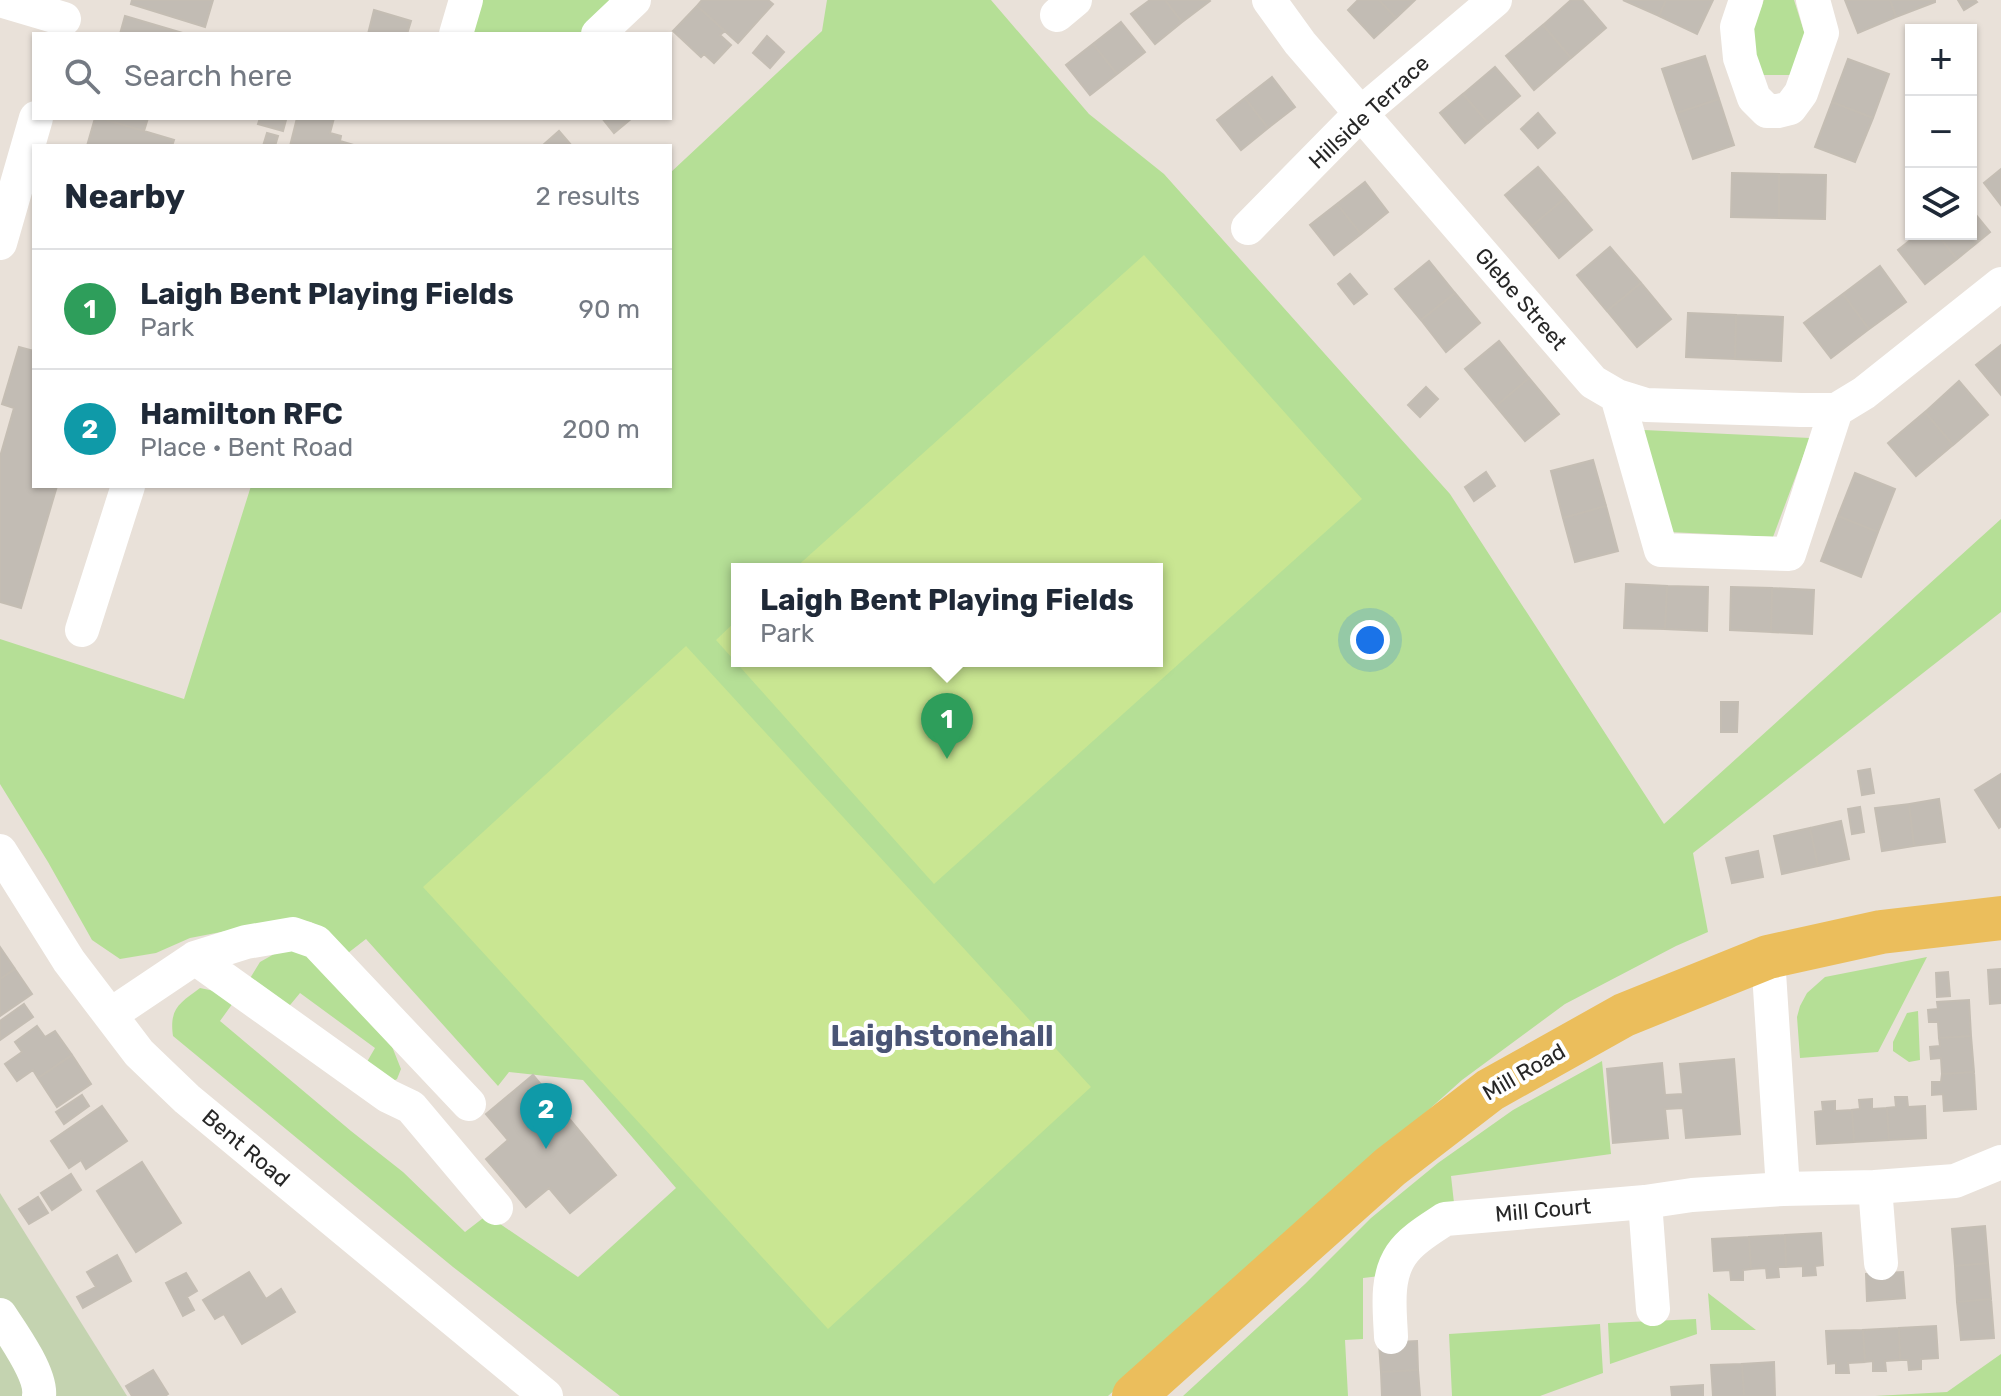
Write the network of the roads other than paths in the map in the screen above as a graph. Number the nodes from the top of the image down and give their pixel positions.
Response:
1 (0, 0) edge
2 (466, 0) edge
3 (634, 0) edge
4 (1269, 0) edge
5 (1495, 0) edge
6 (1746, 0) edge
7 (1813, 0) edge
8 (65, 18) edge
9 (457, 32) edge
10 (600, 32) edge
11 (1360, 114) junction
12 (36, 120) edge
13 (1248, 228) dead end
14 (13, 234) edge
15 (2001, 284) edge
16 (1617, 396) junction
17 (1850, 401) junction
18 (127, 488) edge
19 (82, 630) dead end
20 (0, 851) edge
21 (2001, 918) edge
22 (1768, 957) junction
23 (195, 958) junction
24 (110, 1015) junction
25 (469, 1104) dead end
26 (2001, 1162) edge
27 (1875, 1187) junction
28 (1783, 1189) junction
29 (1645, 1202) junction
30 (496, 1208) dead end
31 (1881, 1263) dead end
32 (1653, 1309) dead end
33 (0, 1315) edge
34 (1391, 1337) dead end
35 (39, 1396) edge
36 (546, 1396) edge
37 (1134, 1396) edge

1 - 8 street
2 - 9 street
3 - 10 street
4 - 11 street, Glebe Street
5 - 11 street, Hillside Terrace
6 - 7 street
11 - 13 street, Hillside Terrace
11 - 16 street, Glebe Street
12 - 14 street
15 - 17 street
16 - 17 street, Glebe Street
16 - 17 street
18 - 19 street
20 - 24 street, Bent Road
21 - 22 main road, Mill Road
22 - 28 street
22 - 37 main road, Mill Road
23 - 24 street
23 - 25 street
23 - 30 street
24 - 36 street, Bent Road
26 - 27 street, Mill Court
27 - 28 street, Mill Court
27 - 31 street
28 - 29 street, Mill Court
29 - 32 street
29 - 34 street, Mill Court
33 - 35 street

